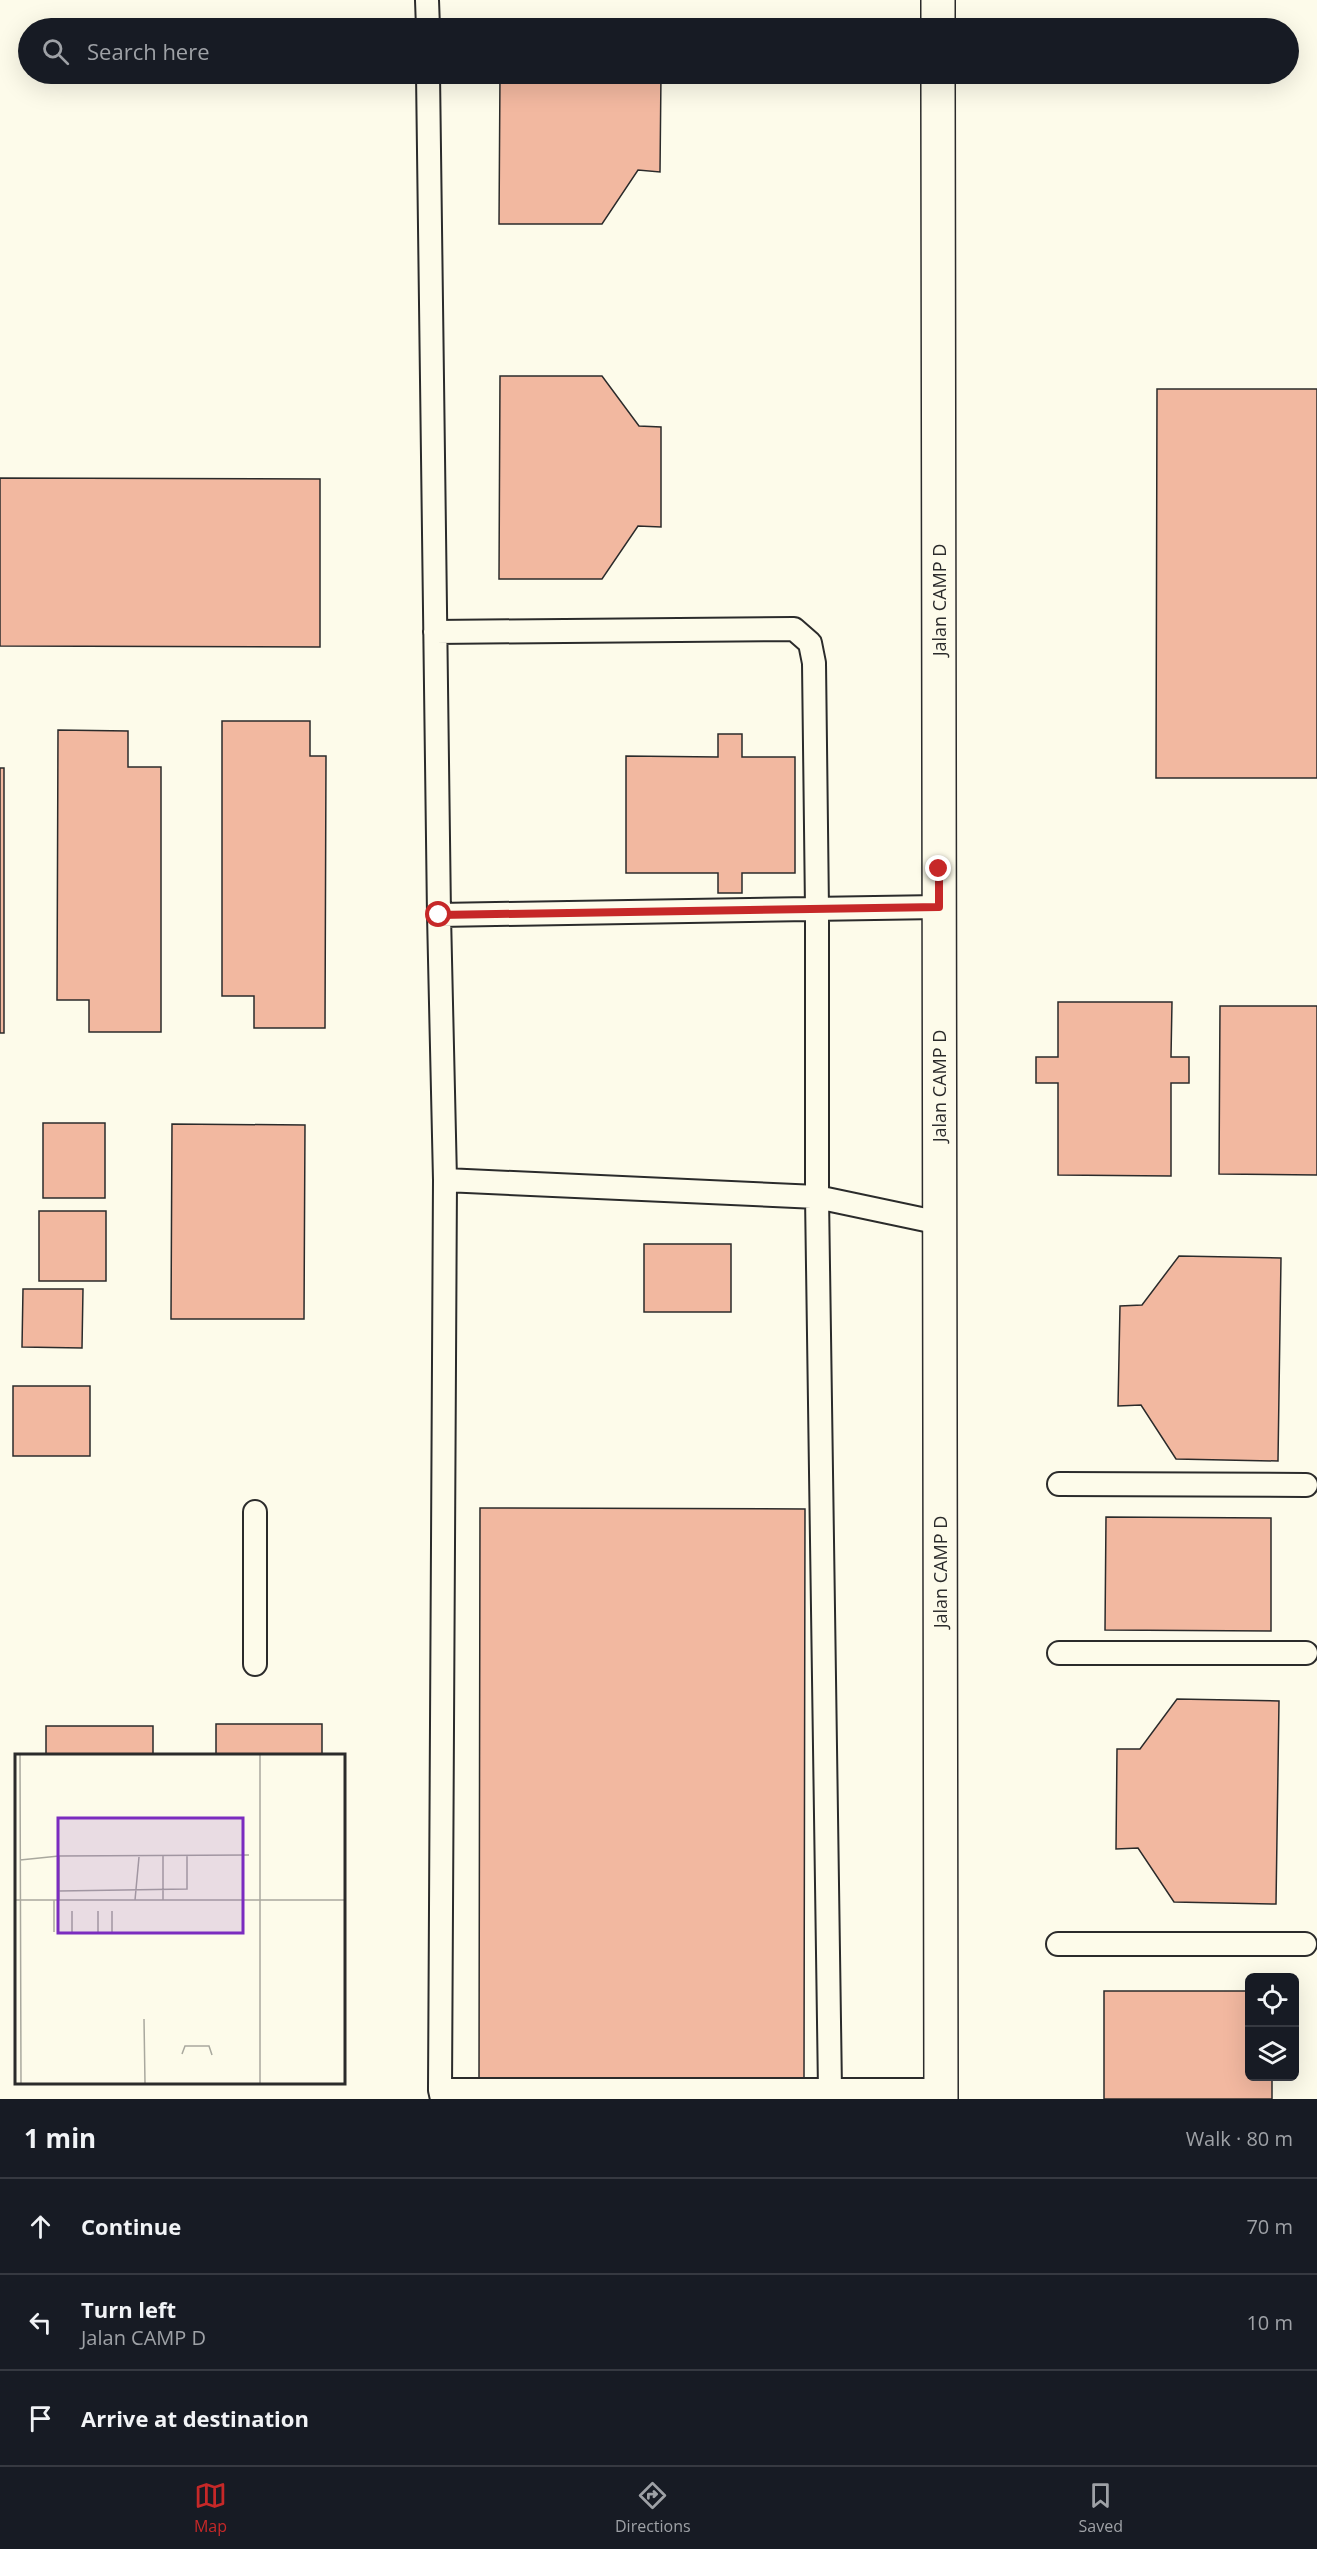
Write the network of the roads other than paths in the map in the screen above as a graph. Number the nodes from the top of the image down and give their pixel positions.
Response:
1 (427, 0) edge
2 (938, 0) edge
3 (428, 18) edge
4 (938, 18) edge
5 (428, 84) edge
6 (938, 84) edge
7 (435, 632) junction
8 (939, 907) junction
9 (817, 909) junction
10 (439, 915) junction
11 (445, 1180) junction
12 (817, 1197) junction
13 (940, 1223) junction
14 (1059, 1484) dead end
15 (1306, 1485) dead end
16 (255, 1512) dead end
17 (1059, 1653) dead end
18 (1306, 1653) dead end
19 (255, 1664) dead end
20 (1058, 1944) dead end
21 (1305, 1944) dead end
22 (830, 2090) junction
23 (441, 2094) edge
24 (942, 2094) edge

1 - 3 lane
2 - 4 street
5 - 7 lane
6 - 8 street, Jalan CAMP D
7 - 9 lane
7 - 10 lane
8 - 9 lane
8 - 13 street, Jalan CAMP D
9 - 10 lane
9 - 12 lane
10 - 11 lane
11 - 12 lane
11 - 23 lane
12 - 13 lane
12 - 22 lane
13 - 24 street, Jalan CAMP D
14 - 15 lane
16 - 19 lane
17 - 18 lane
20 - 21 lane
22 - 23 lane
22 - 24 lane

